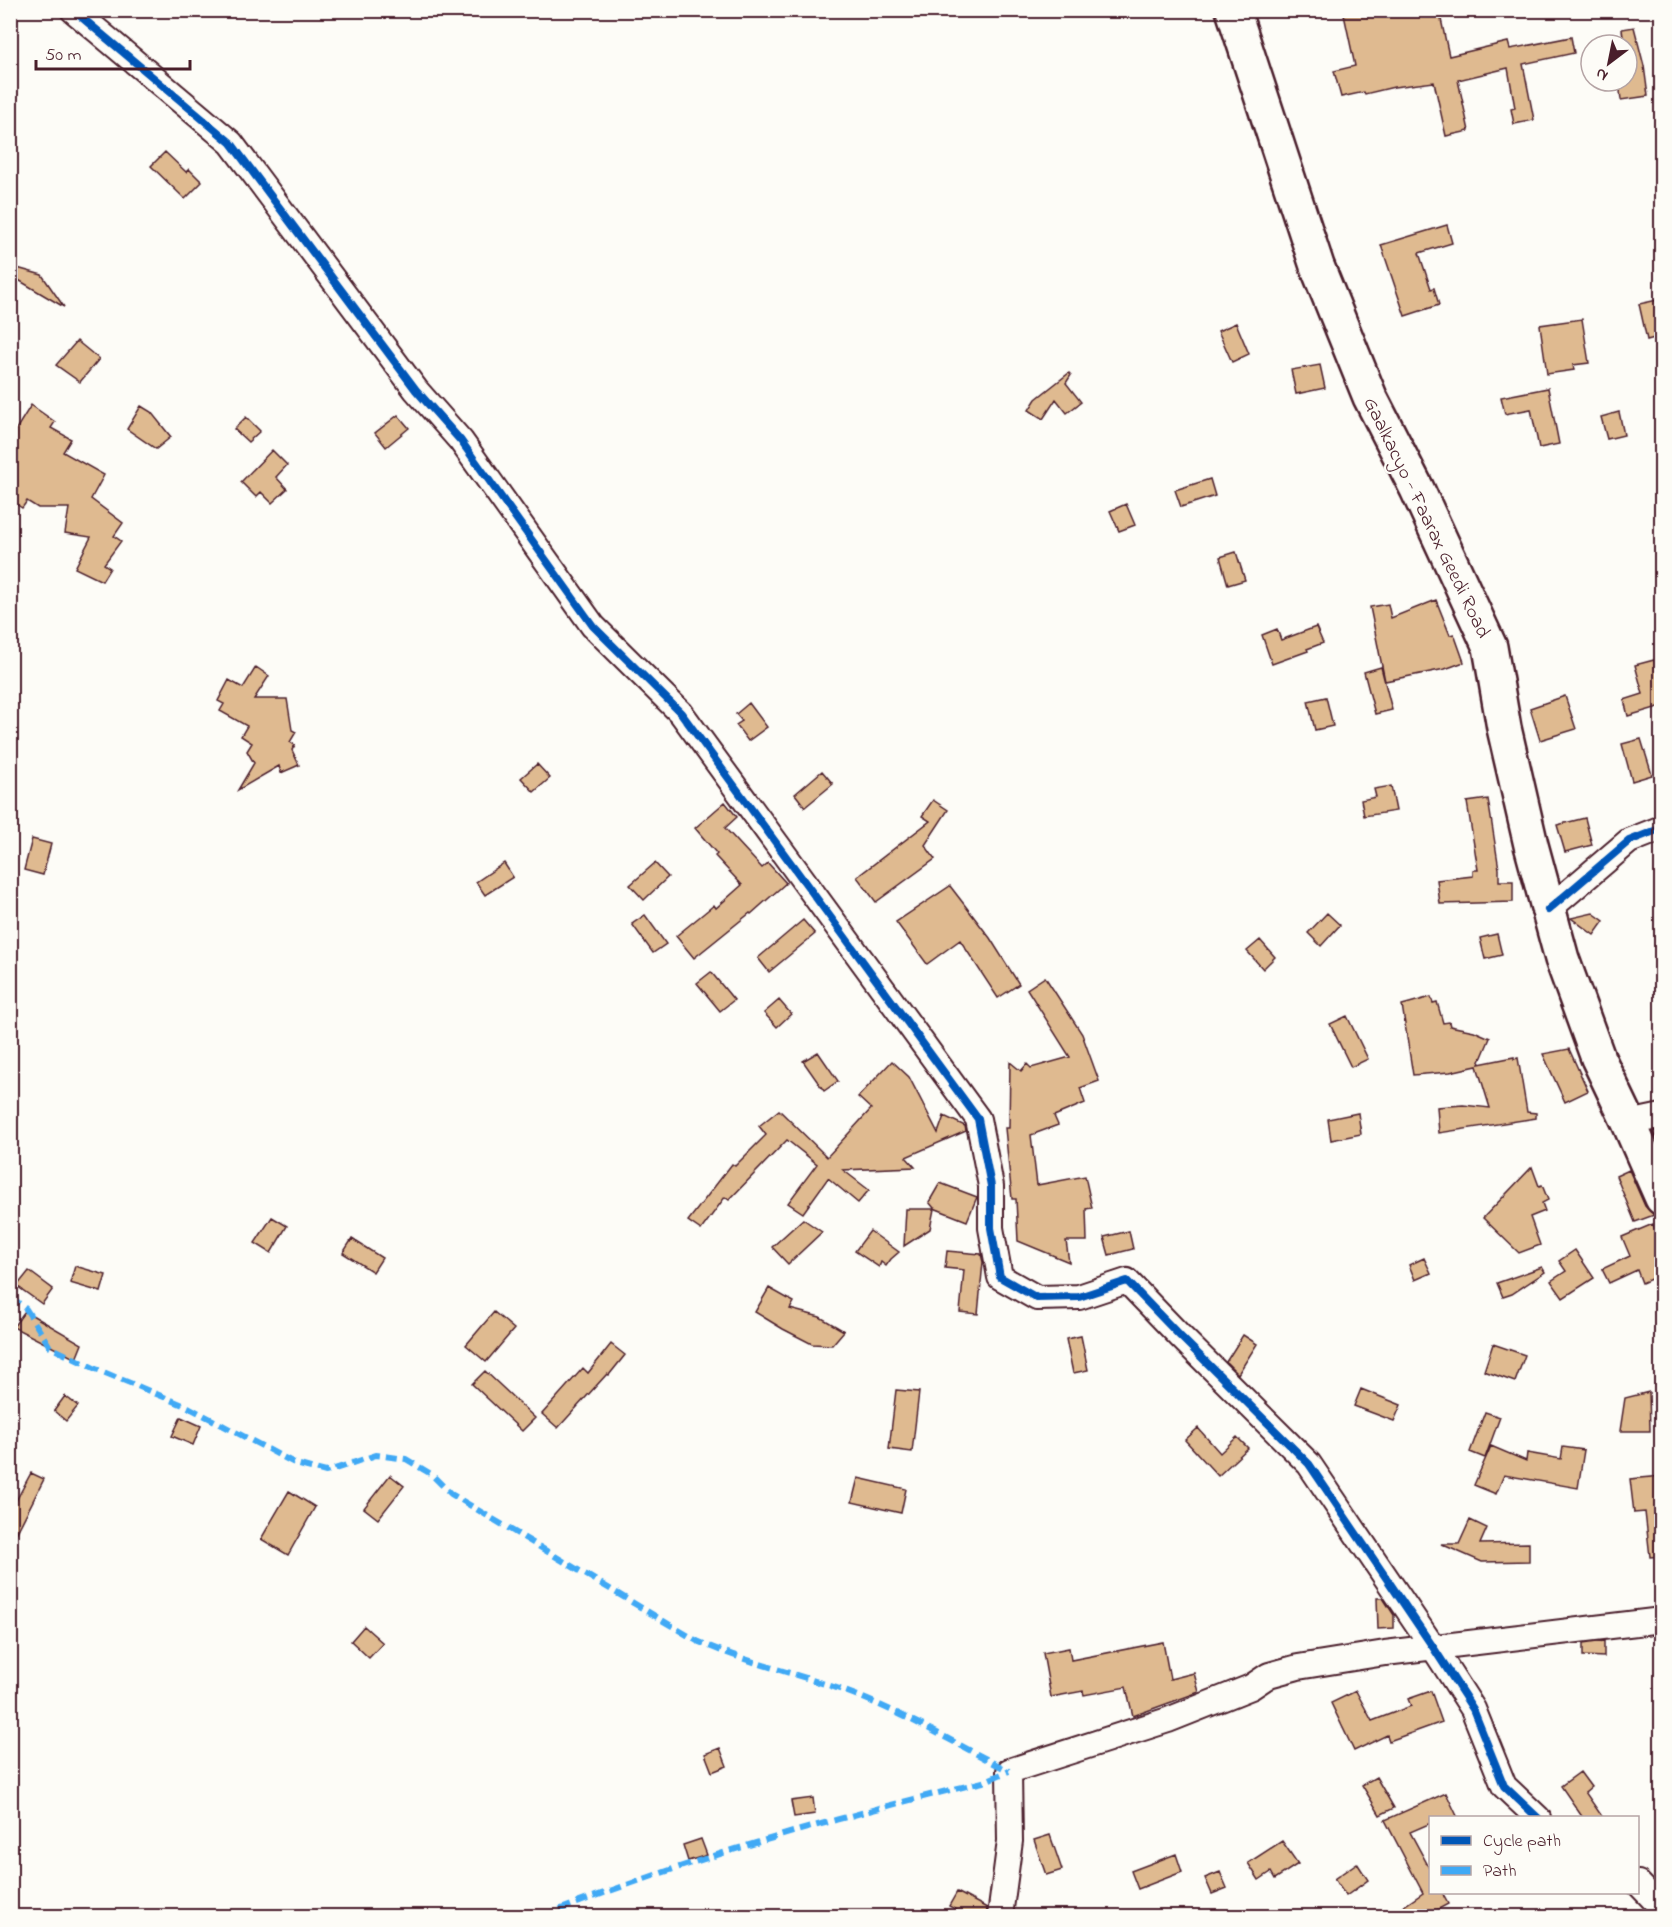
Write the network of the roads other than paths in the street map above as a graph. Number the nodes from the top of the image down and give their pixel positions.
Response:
1 (72, 10) edge
2 (1233, 10) edge
3 (1662, 828) edge
4 (1548, 910) junction
5 (1662, 1116) edge
6 (1629, 1123) junction
7 (1662, 1198) edge
8 (1662, 1620) edge
9 (1433, 1647) junction
10 (1536, 1816) edge
11 (1639, 1884) edge
12 (1662, 1908) edge
13 (1000, 1917) edge

1 - 9 street
2 - 4 main road, Gaalkacyo - Faarax Geedi Road
3 - 4 street
4 - 6 main road, Gaalkacyo - Faarax Geedi Road
5 - 6 street
6 - 7 main road, Gaalkacyo - Faarax Geedi Road
8 - 9 street
9 - 10 street
9 - 13 street
11 - 12 street

